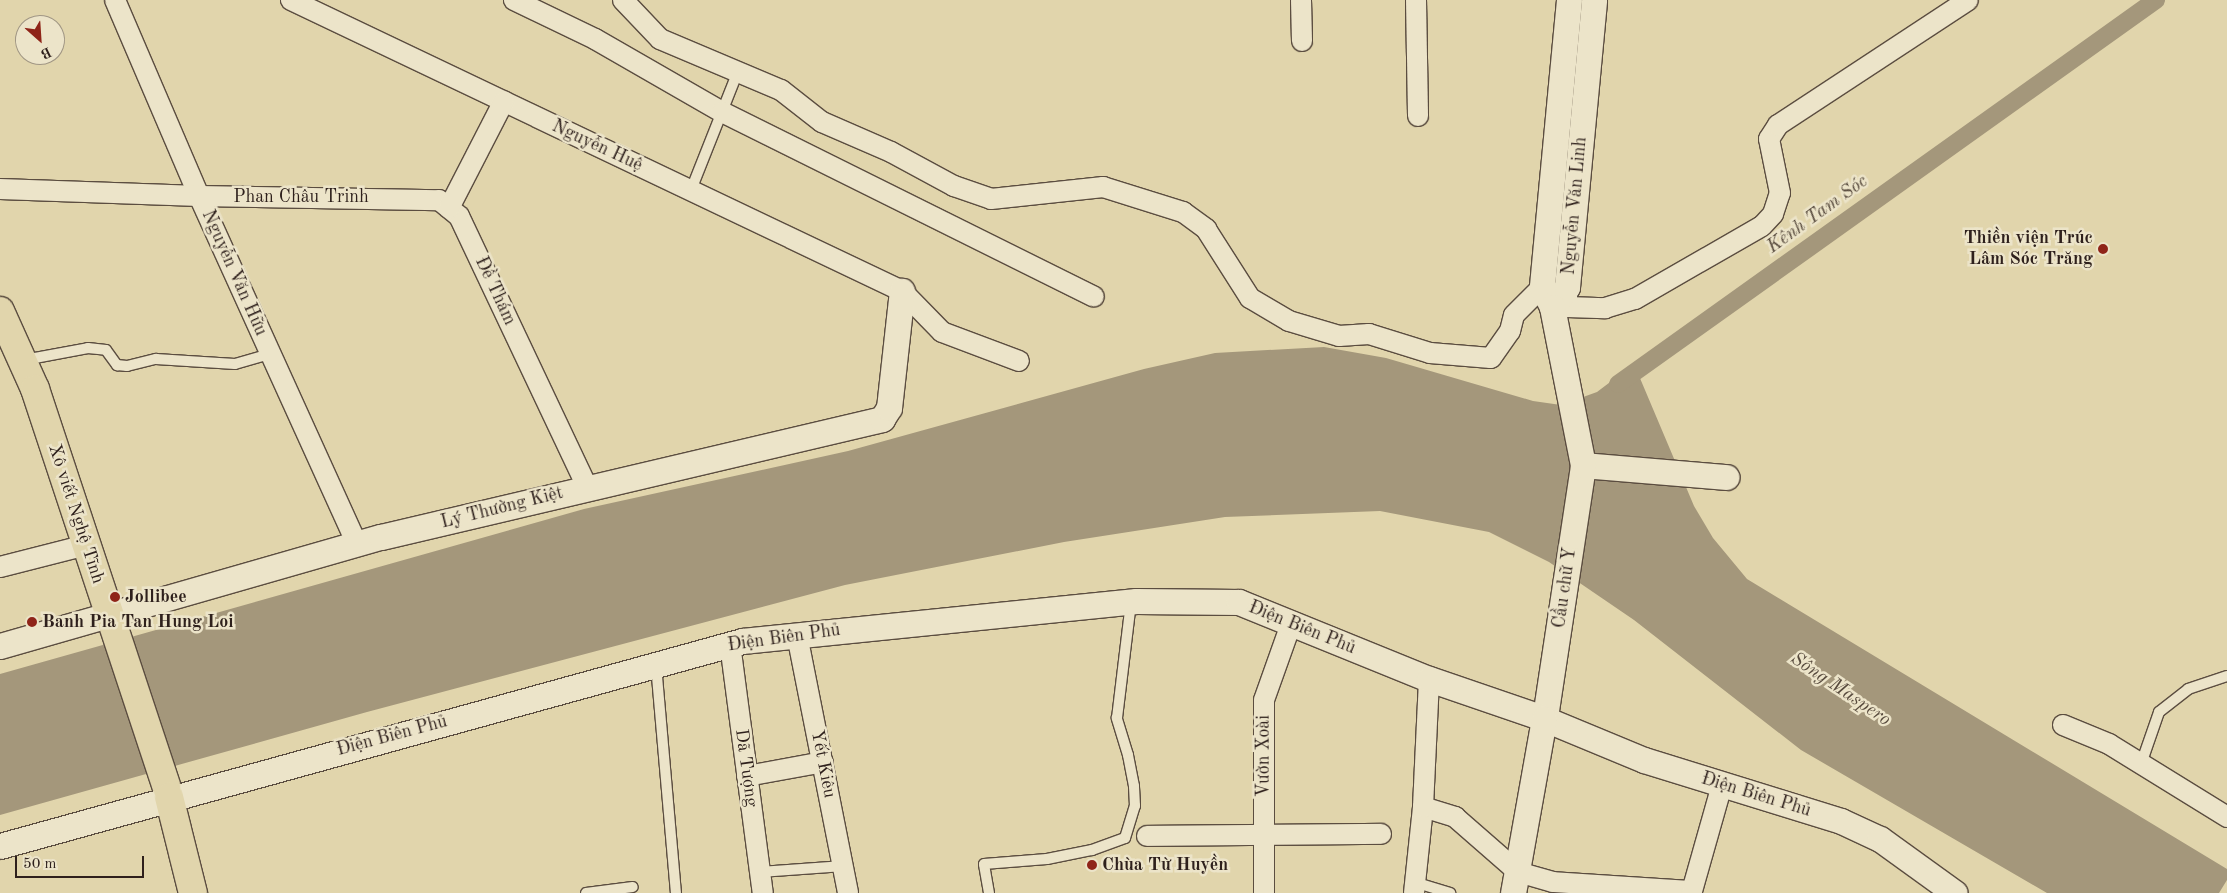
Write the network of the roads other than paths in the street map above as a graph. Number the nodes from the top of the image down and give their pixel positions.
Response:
1 (115, 0) edge
2 (291, 0) edge
3 (514, 0) edge
4 (623, 0) edge
5 (1301, 0) edge
6 (1416, 0) edge
7 (1569, 0) edge
8 (1594, 0) edge
9 (1968, 0) edge
10 (1302, 41) dead end
11 (737, 74) junction
12 (504, 102) junction
13 (722, 112) junction
14 (1418, 116) dead end
15 (0, 189) edge
16 (691, 190) junction
17 (199, 196) junction
18 (449, 208) junction
19 (1567, 287) junction
20 (902, 291) junction
21 (1094, 297) dead end
22 (1547, 297) junction
23 (8, 335) edge
24 (271, 354) junction
25 (1019, 362) dead end
26 (1583, 465) junction
27 (1727, 477) dead end
28 (587, 487) junction
29 (357, 544) junction
30 (86, 545) junction
31 (0, 567) edge
32 (1132, 601) junction
33 (112, 624) junction
34 (1292, 624) junction
35 (797, 635) junction
36 (730, 644) junction
37 (0, 646) edge
38 (656, 664) junction
39 (2227, 676) edge
40 (1429, 679) junction
41 (1545, 716) junction
42 (2063, 725) dead end
43 (823, 762) junction
44 (2141, 764) junction
45 (747, 776) junction
46 (1722, 785) junction
47 (167, 791) junction
48 (1423, 807) junction
49 (2227, 817) edge
50 (1382, 834) dead end
51 (1147, 836) dead end
52 (1264, 836) junction
53 (0, 846) edge
54 (844, 866) junction
55 (760, 872) junction
56 (1515, 882) edge
57 (633, 887) dead end
58 (1414, 888) edge
59 (193, 893) edge
60 (586, 893) edge
61 (676, 893) edge
62 (763, 893) edge
63 (848, 893) edge
64 (989, 893) edge
65 (1264, 893) edge
66 (1450, 893) edge
67 (1955, 893) edge

1 - 17 street, Nguyễn Văn Hữu
2 - 12 street, Nguyễn Huệ
3 - 13 street
4 - 11 street
5 - 10 street
6 - 14 street
7 - 22 street, Nguyễn Văn Linh
8 - 19 street, Nguyễn Văn Linh
9 - 19 street
11 - 13 lane
11 - 22 street
12 - 16 street, Nguyễn Huệ
12 - 18 street
13 - 16 lane
13 - 21 street
15 - 17 street, Phan Châu Trinh
16 - 20 street, Nguyễn Huệ
17 - 18 street, Phan Châu Trinh
17 - 24 street, Nguyễn Văn Hữu
18 - 28 street, Đề Thám
19 - 22 street, Nguyễn Văn Linh
20 - 25 street
20 - 28 street, Lý Thường Kiệt
22 - 26 street, Cầu chữ Y
23 - 24 lane
23 - 30 main road, Xô viết Nghệ Tĩnh
24 - 29 street, Nguyễn Văn Hữu
26 - 27 street
26 - 41 street, Cầu chữ Y
28 - 29 street, Lý Thường Kiệt
29 - 33 street, Lý Thường Kiệt
30 - 31 street
30 - 33 main road, Xô viết Nghệ Tĩnh
32 - 34 street, Điện Biên Phủ
32 - 35 street, Điện Biên Phủ
32 - 64 lane
33 - 37 street, Lý Thường Kiệt
33 - 47 main road, Xô viết Nghệ Tĩnh
34 - 40 street, Điện Biên Phủ
34 - 52 street, Vườn Xoài
35 - 36 street, Điện Biên Phủ
35 - 43 street, Yết Kiêu
36 - 38 street, Điện Biên Phủ
36 - 45 street, Dã Tượng
38 - 47 street, Điện Biên Phủ
38 - 61 lane
39 - 44 lane
40 - 41 street, Điện Biên Phủ
40 - 48 street
41 - 46 street, Điện Biên Phủ
41 - 56 street, Cầu chữ Y
42 - 44 street
43 - 45 street
43 - 54 street, Yết Kiêu
44 - 49 street
45 - 55 street, Dã Tượng
46 - 56 street
46 - 67 street, Điện Biên Phủ
47 - 53 street, Điện Biên Phủ
47 - 59 main road, Xô viết Nghệ Tĩnh
48 - 56 street
48 - 58 street
50 - 52 street
51 - 52 street
52 - 65 street, Vườn Xoài
54 - 55 lane
54 - 63 street, Yết Kiêu
55 - 62 street, Dã Tượng
57 - 60 lane
58 - 66 lane

